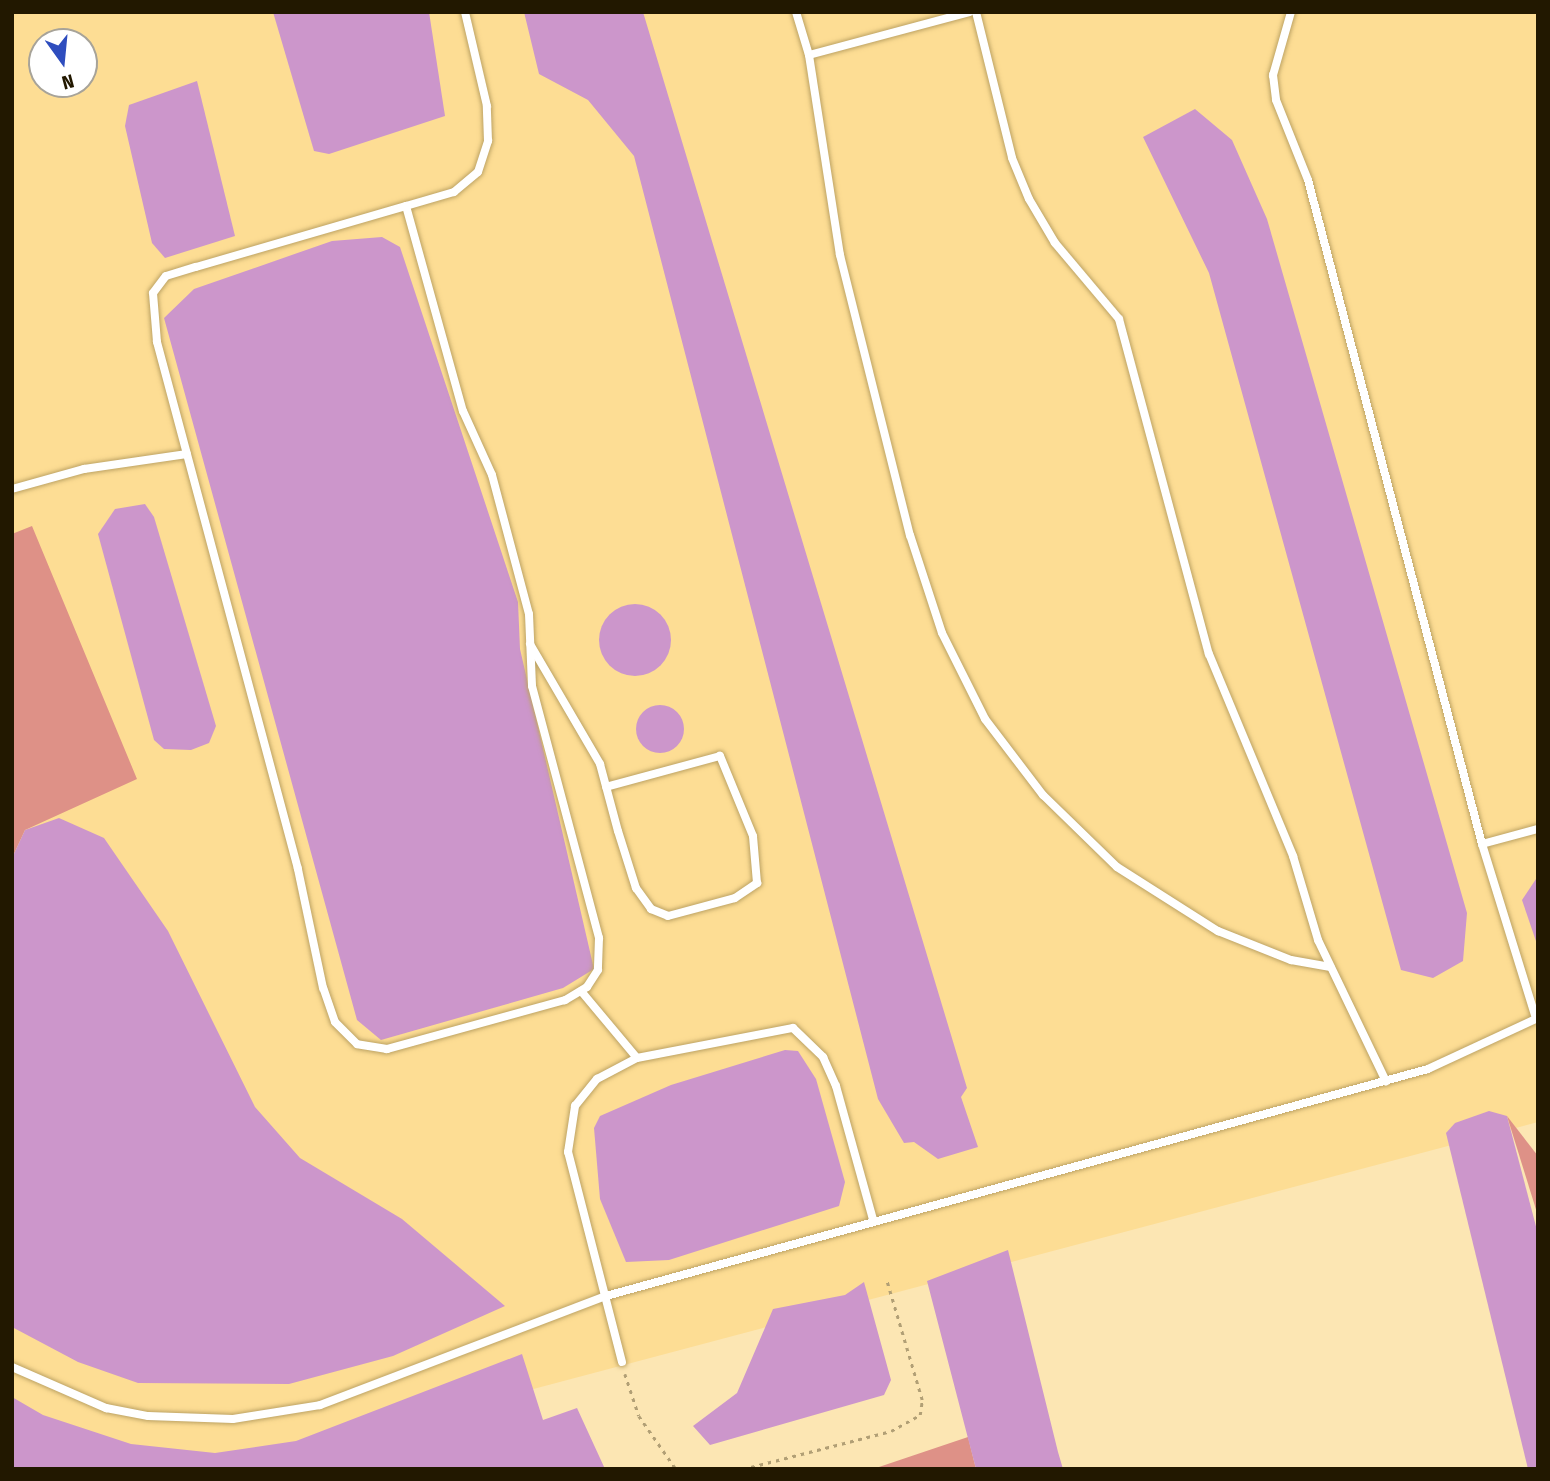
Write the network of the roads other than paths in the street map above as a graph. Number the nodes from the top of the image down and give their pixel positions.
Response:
1 (465, 12) edge
2 (796, 12) edge
3 (969, 12) edge
4 (976, 12) edge
5 (1291, 12) edge
6 (809, 55) junction
7 (406, 206) junction
8 (187, 454) junction
9 (12, 489) edge
10 (530, 643) junction
11 (606, 787) junction
12 (1538, 829) edge
13 (1482, 844) junction
14 (1330, 967) junction
15 (581, 991) junction
16 (1537, 1018) edge
17 (637, 1058) junction
18 (1386, 1081) junction
19 (873, 1219) junction
20 (606, 1296) junction
21 (622, 1362) road end
22 (12, 1367) edge

1 - 7 lane
2 - 6 lane
3 - 6 lane
4 - 14 lane
5 - 13 lane
6 - 14 lane
7 - 8 lane
7 - 10 lane
8 - 9 lane
8 - 15 lane
10 - 11 lane
10 - 15 lane
11 - 11 lane
12 - 13 lane
13 - 16 lane
14 - 18 lane
15 - 17 lane
16 - 18 lane
17 - 19 lane
17 - 20 lane
18 - 19 lane
19 - 20 lane
20 - 21 lane
20 - 22 lane

